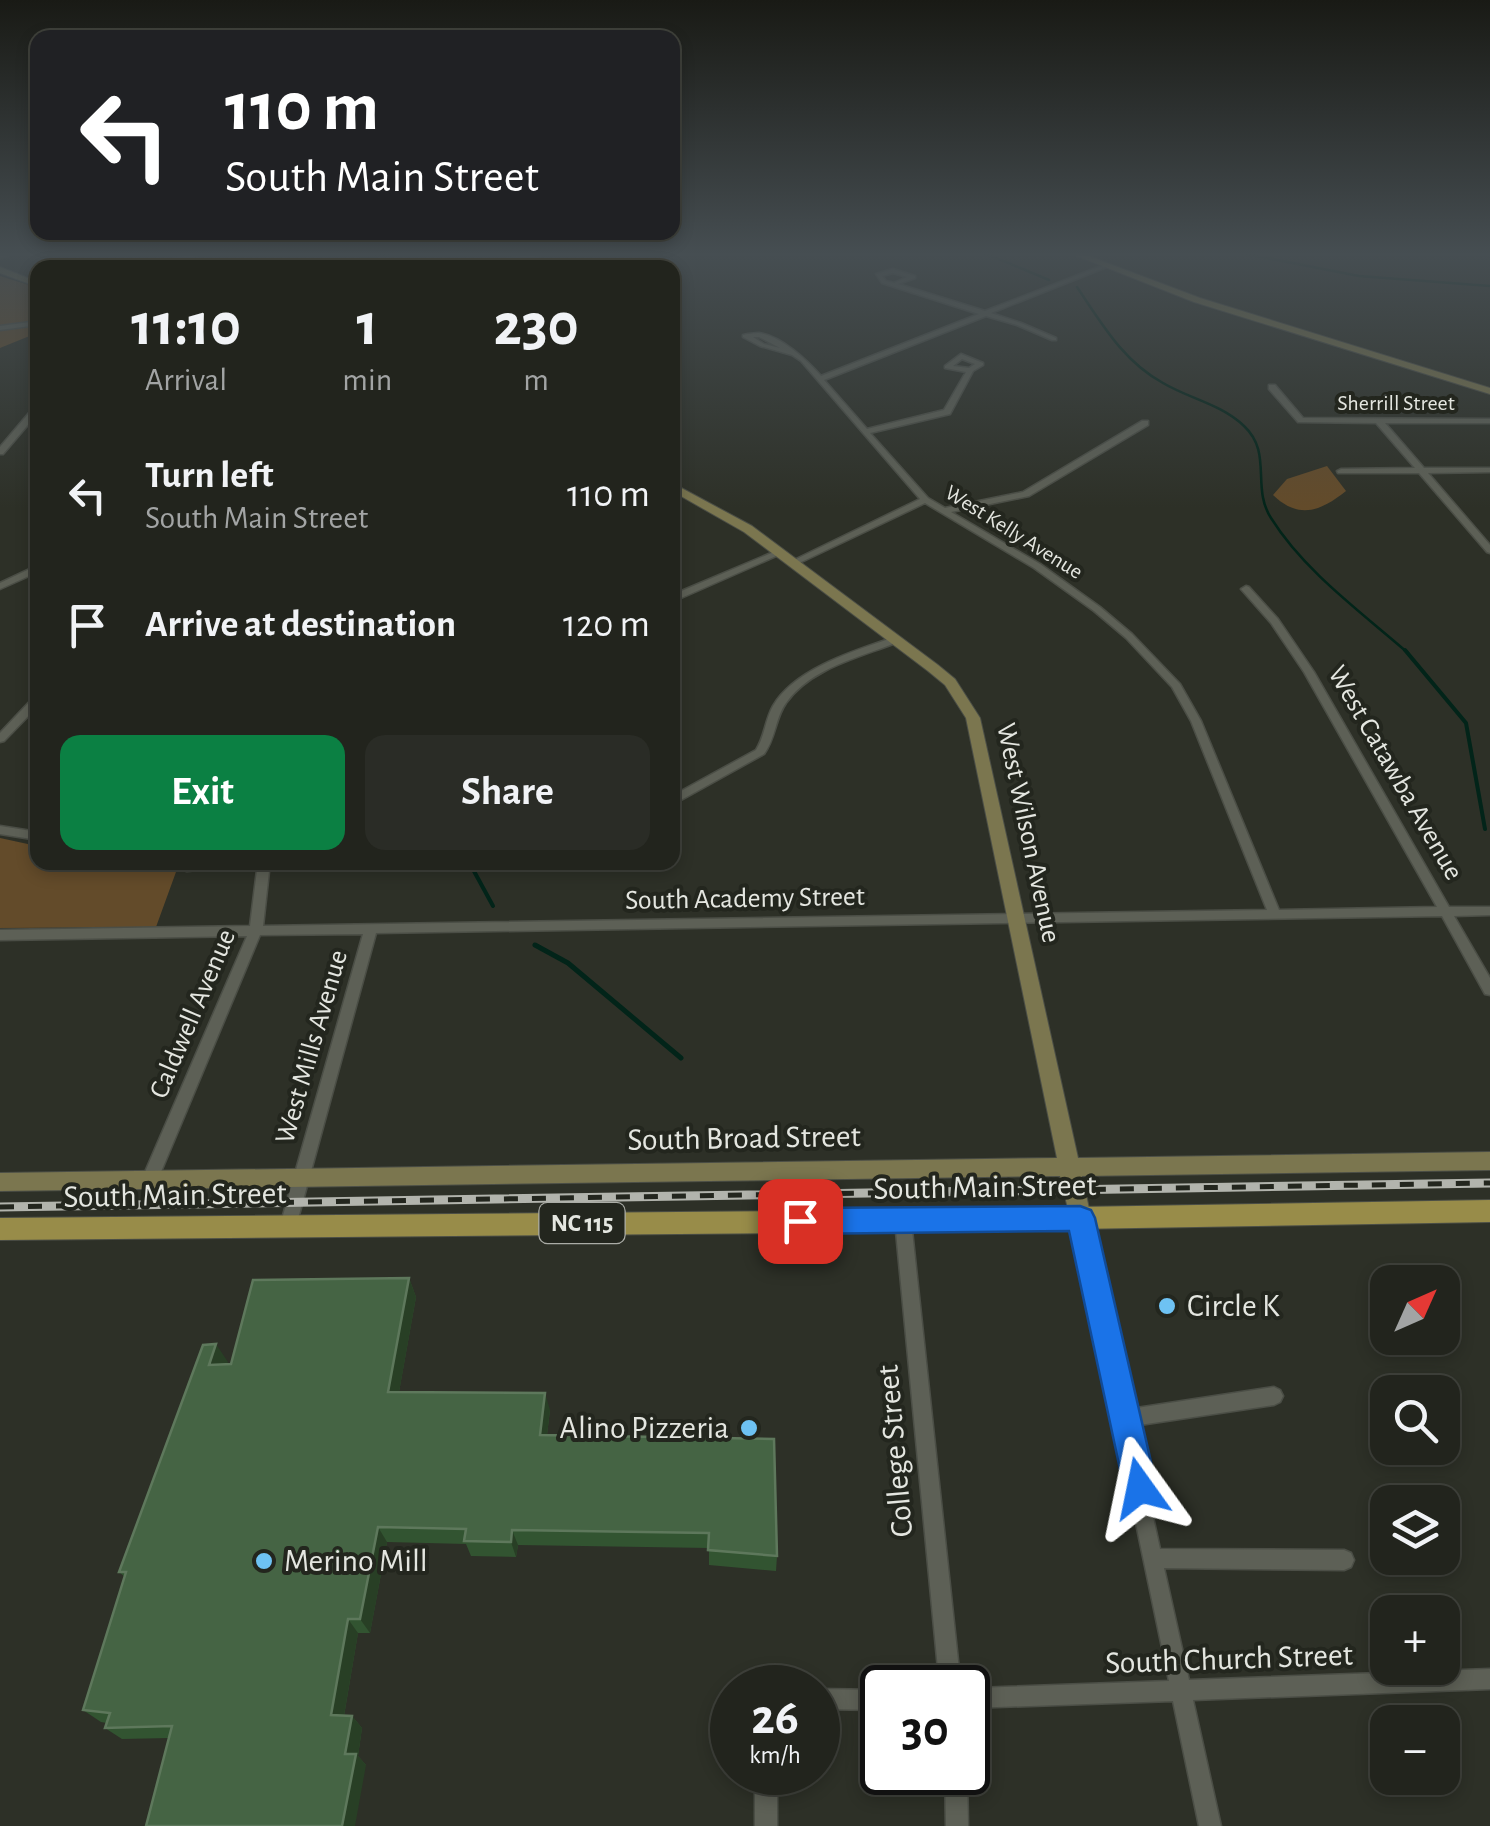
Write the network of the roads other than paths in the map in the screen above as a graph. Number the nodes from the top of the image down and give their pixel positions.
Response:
1 (927, 337) edge
2 (1049, 337) edge
3 (1317, 337) edge
4 (1054, 339) dead end
5 (793, 353) dead end
6 (970, 370) dead end
7 (819, 378) junction
8 (1272, 388) dead end
9 (1490, 391) edge
10 (30, 417) edge
11 (1490, 420) edge
12 (1379, 421) junction
13 (1145, 423) dead end
14 (868, 431) junction
15 (0, 452) edge
16 (1420, 470) junction
17 (1490, 470) edge
18 (1341, 471) dead end
19 (680, 490) edge
20 (925, 500) junction
21 (942, 511) junction
22 (1490, 550) edge
23 (786, 558) junction
24 (30, 572) edge
25 (0, 586) edge
26 (1246, 589) dead end
27 (680, 596) edge
28 (895, 640) junction
29 (30, 708) edge
30 (0, 739) edge
31 (680, 797) edge
32 (0, 830) edge
33 (30, 835) edge
34 (263, 870) edge
35 (1490, 911) edge
36 (1446, 912) junction
37 (1275, 915) junction
38 (1016, 919) junction
39 (371, 929) junction
40 (256, 930) junction
41 (0, 934) edge
42 (1490, 990) edge
43 (1490, 1161) edge
44 (1070, 1166) junction
45 (150, 1179) junction
46 (301, 1179) junction
47 (0, 1182) edge
48 (1490, 1211) edge
49 (1080, 1218) junction
50 (904, 1221) junction
51 (288, 1226) junction
52 (0, 1229) edge
53 (1274, 1396) dead end
54 (1126, 1418) junction
55 (1155, 1558) junction
56 (1344, 1560) dead end
57 (956, 1665) edge
58 (1490, 1679) edge
59 (990, 1691) edge
60 (1183, 1692) junction
61 (766, 1795) edge
62 (956, 1795) edge
63 (766, 1826) edge
64 (957, 1826) edge
65 (1210, 1826) edge

1 - 7 street
2 - 4 street
3 - 9 street
5 - 7 street, West Kelly Avenue
6 - 14 street
7 - 14 street, West Kelly Avenue
8 - 12 street, Sherrill Street
10 - 15 street
11 - 12 street, Sherrill Street
12 - 16 street
13 - 21 street
14 - 20 street, West Kelly Avenue
16 - 17 street
16 - 18 street
16 - 22 street
19 - 23 street, West Wilson Avenue
20 - 21 street, West Kelly Avenue
20 - 23 street
21 - 37 street, West Kelly Avenue
23 - 27 street
23 - 28 street, West Wilson Avenue
24 - 25 street
26 - 36 street, West Catawba Avenue
28 - 31 street
28 - 38 street, West Wilson Avenue
29 - 30 street
32 - 33 street
34 - 40 street, Caldwell Avenue
35 - 36 street, South Academy Street
36 - 37 street, South Academy Street
36 - 42 street, West Catawba Avenue
37 - 38 street, South Academy Street
38 - 39 street, South Academy Street
38 - 44 street, West Wilson Avenue
39 - 40 street, South Academy Street
39 - 46 street, West Mills Avenue
40 - 41 street, South Academy Street
40 - 45 street, Caldwell Avenue
43 - 44 street, South Broad Street
44 - 46 street, South Broad Street
44 - 49 street, West Wilson Avenue
45 - 46 street, South Broad Street
45 - 47 street, South Broad Street
46 - 51 street, West Mills Avenue
48 - 49 main road, South Main Street / NC 115
49 - 50 main road, South Main Street / NC 115
49 - 54 street
50 - 51 main road, South Main Street / NC 115
50 - 57 street, College Street
51 - 52 main road, South Main Street / NC 115
53 - 54 street
54 - 55 street
55 - 56 street
55 - 60 street
58 - 60 street, South Church Street
59 - 60 street, South Church Street
60 - 65 street
61 - 63 street
62 - 64 street

